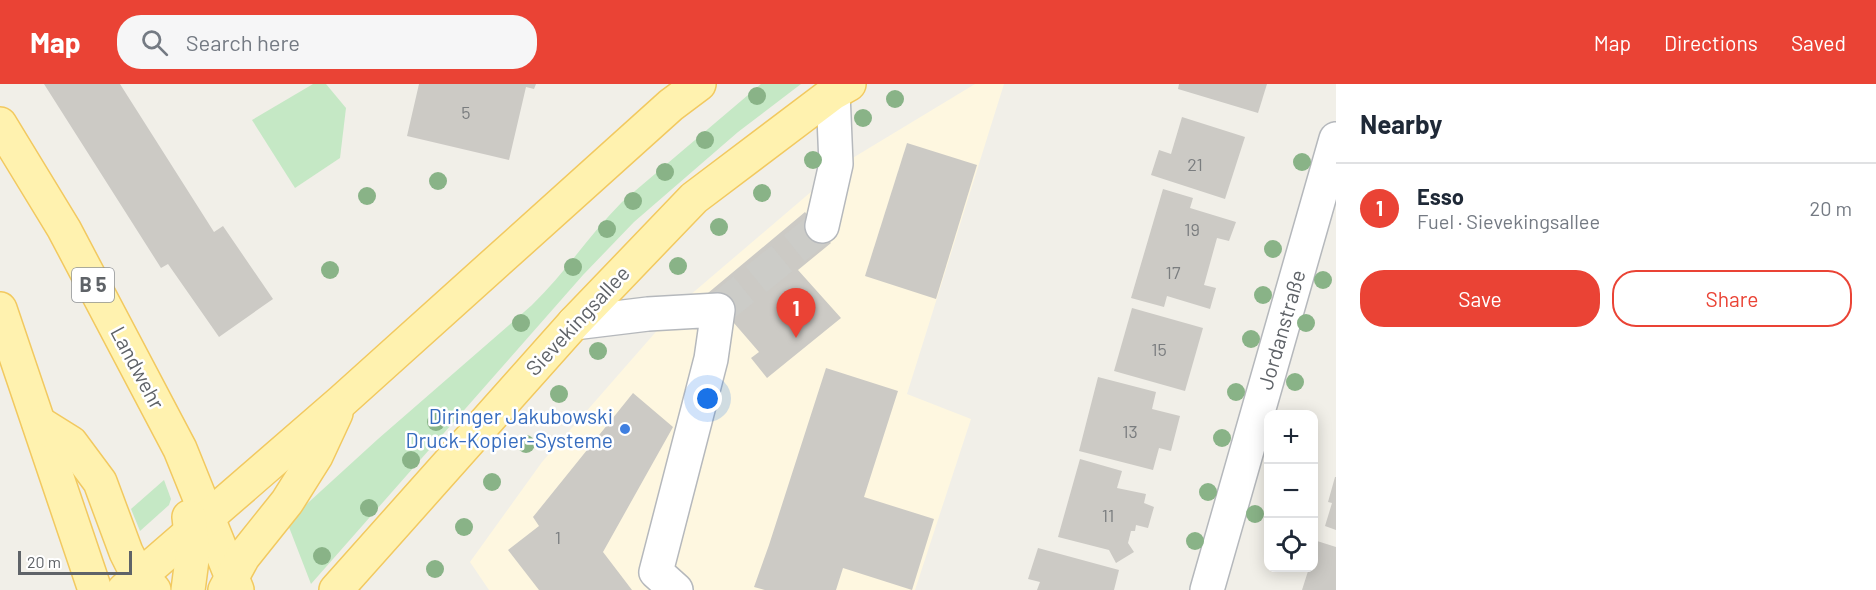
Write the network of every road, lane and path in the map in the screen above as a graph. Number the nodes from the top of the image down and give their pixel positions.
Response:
1 (699, 84) edge
2 (841, 88) edge
3 (0, 124) edge
4 (1336, 139) edge
5 (822, 226) tunnel mouth
6 (0, 309) edge
7 (574, 323) junction
8 (342, 401) junction
9 (39, 423) junction
10 (199, 525) junction
11 (139, 585) edge
12 (231, 586) edge
13 (95, 590) edge
14 (188, 590) edge
15 (336, 590) edge
16 (676, 590) edge
17 (1208, 590) edge

1 - 8 main road
2 - 5 street
2 - 7 main road, Sievekingsallee
3 - 10 main road, Landwehr / B 5
4 - 17 street, Jordanstraße
6 - 9 main road
7 - 15 main road, Sievekingsallee
7 - 16 street
8 - 10 main road
8 - 12 main road
9 - 11 main road
9 - 13 main road
10 - 11 main road
10 - 12 main road, Landwehr / B 5
10 - 14 main road

